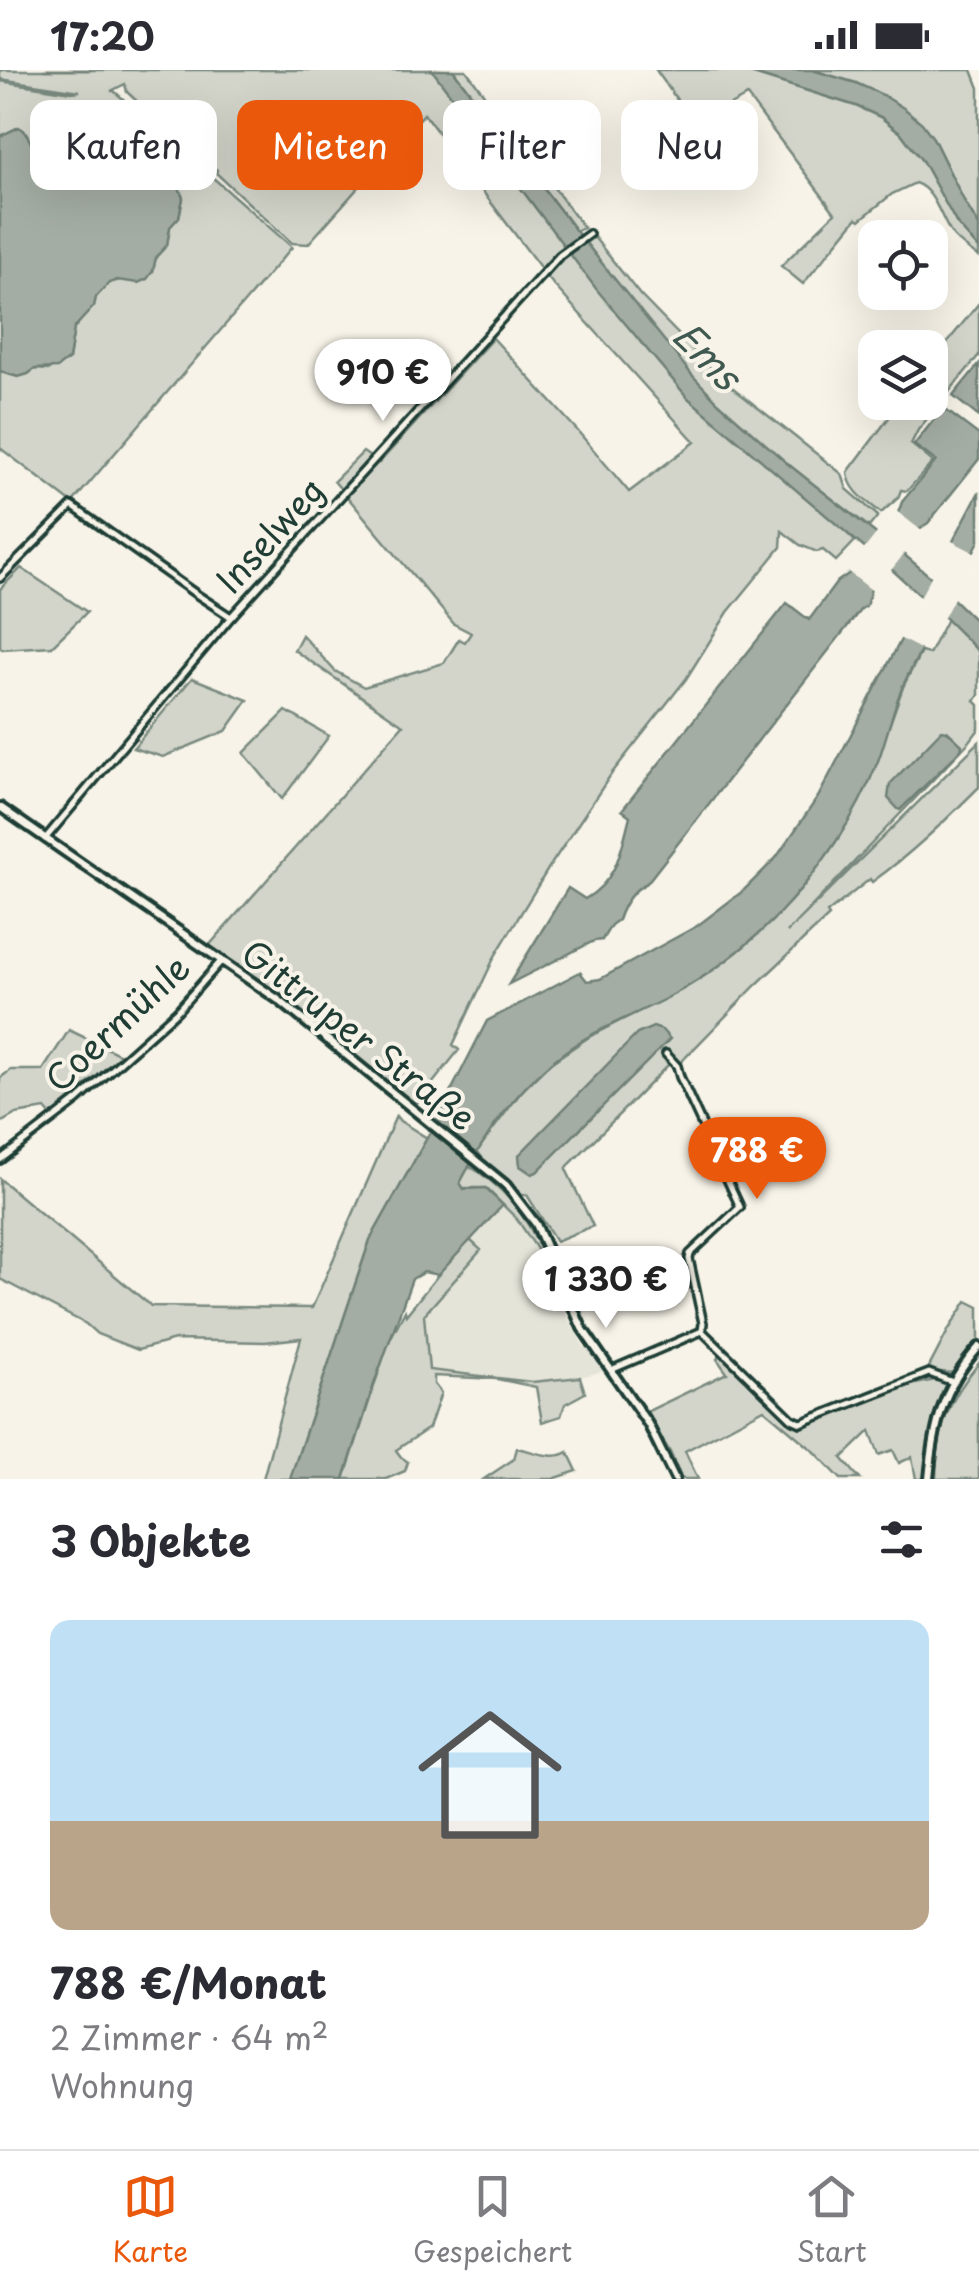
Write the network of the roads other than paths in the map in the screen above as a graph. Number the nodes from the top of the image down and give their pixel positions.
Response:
1 (589, 234) dead end
2 (0, 578) edge
3 (232, 617) junction
4 (0, 807) edge
5 (44, 840) junction
6 (222, 960) junction
7 (666, 1054) dead end
8 (0, 1160) edge
9 (702, 1332) junction
10 (979, 1347) edge
11 (611, 1370) junction
12 (952, 1382) junction
13 (676, 1479) edge
14 (930, 1479) edge

1 - 3 street, Inselweg
2 - 3 street
3 - 5 street, Inselweg
4 - 5 street, Gittruper Straße
5 - 6 street, Gittruper Straße
6 - 8 street, Coermühle
6 - 11 street, Gittruper Straße
7 - 9 street
9 - 11 street
9 - 12 street
10 - 12 street
11 - 13 street, Gittruper Straße
12 - 14 street

